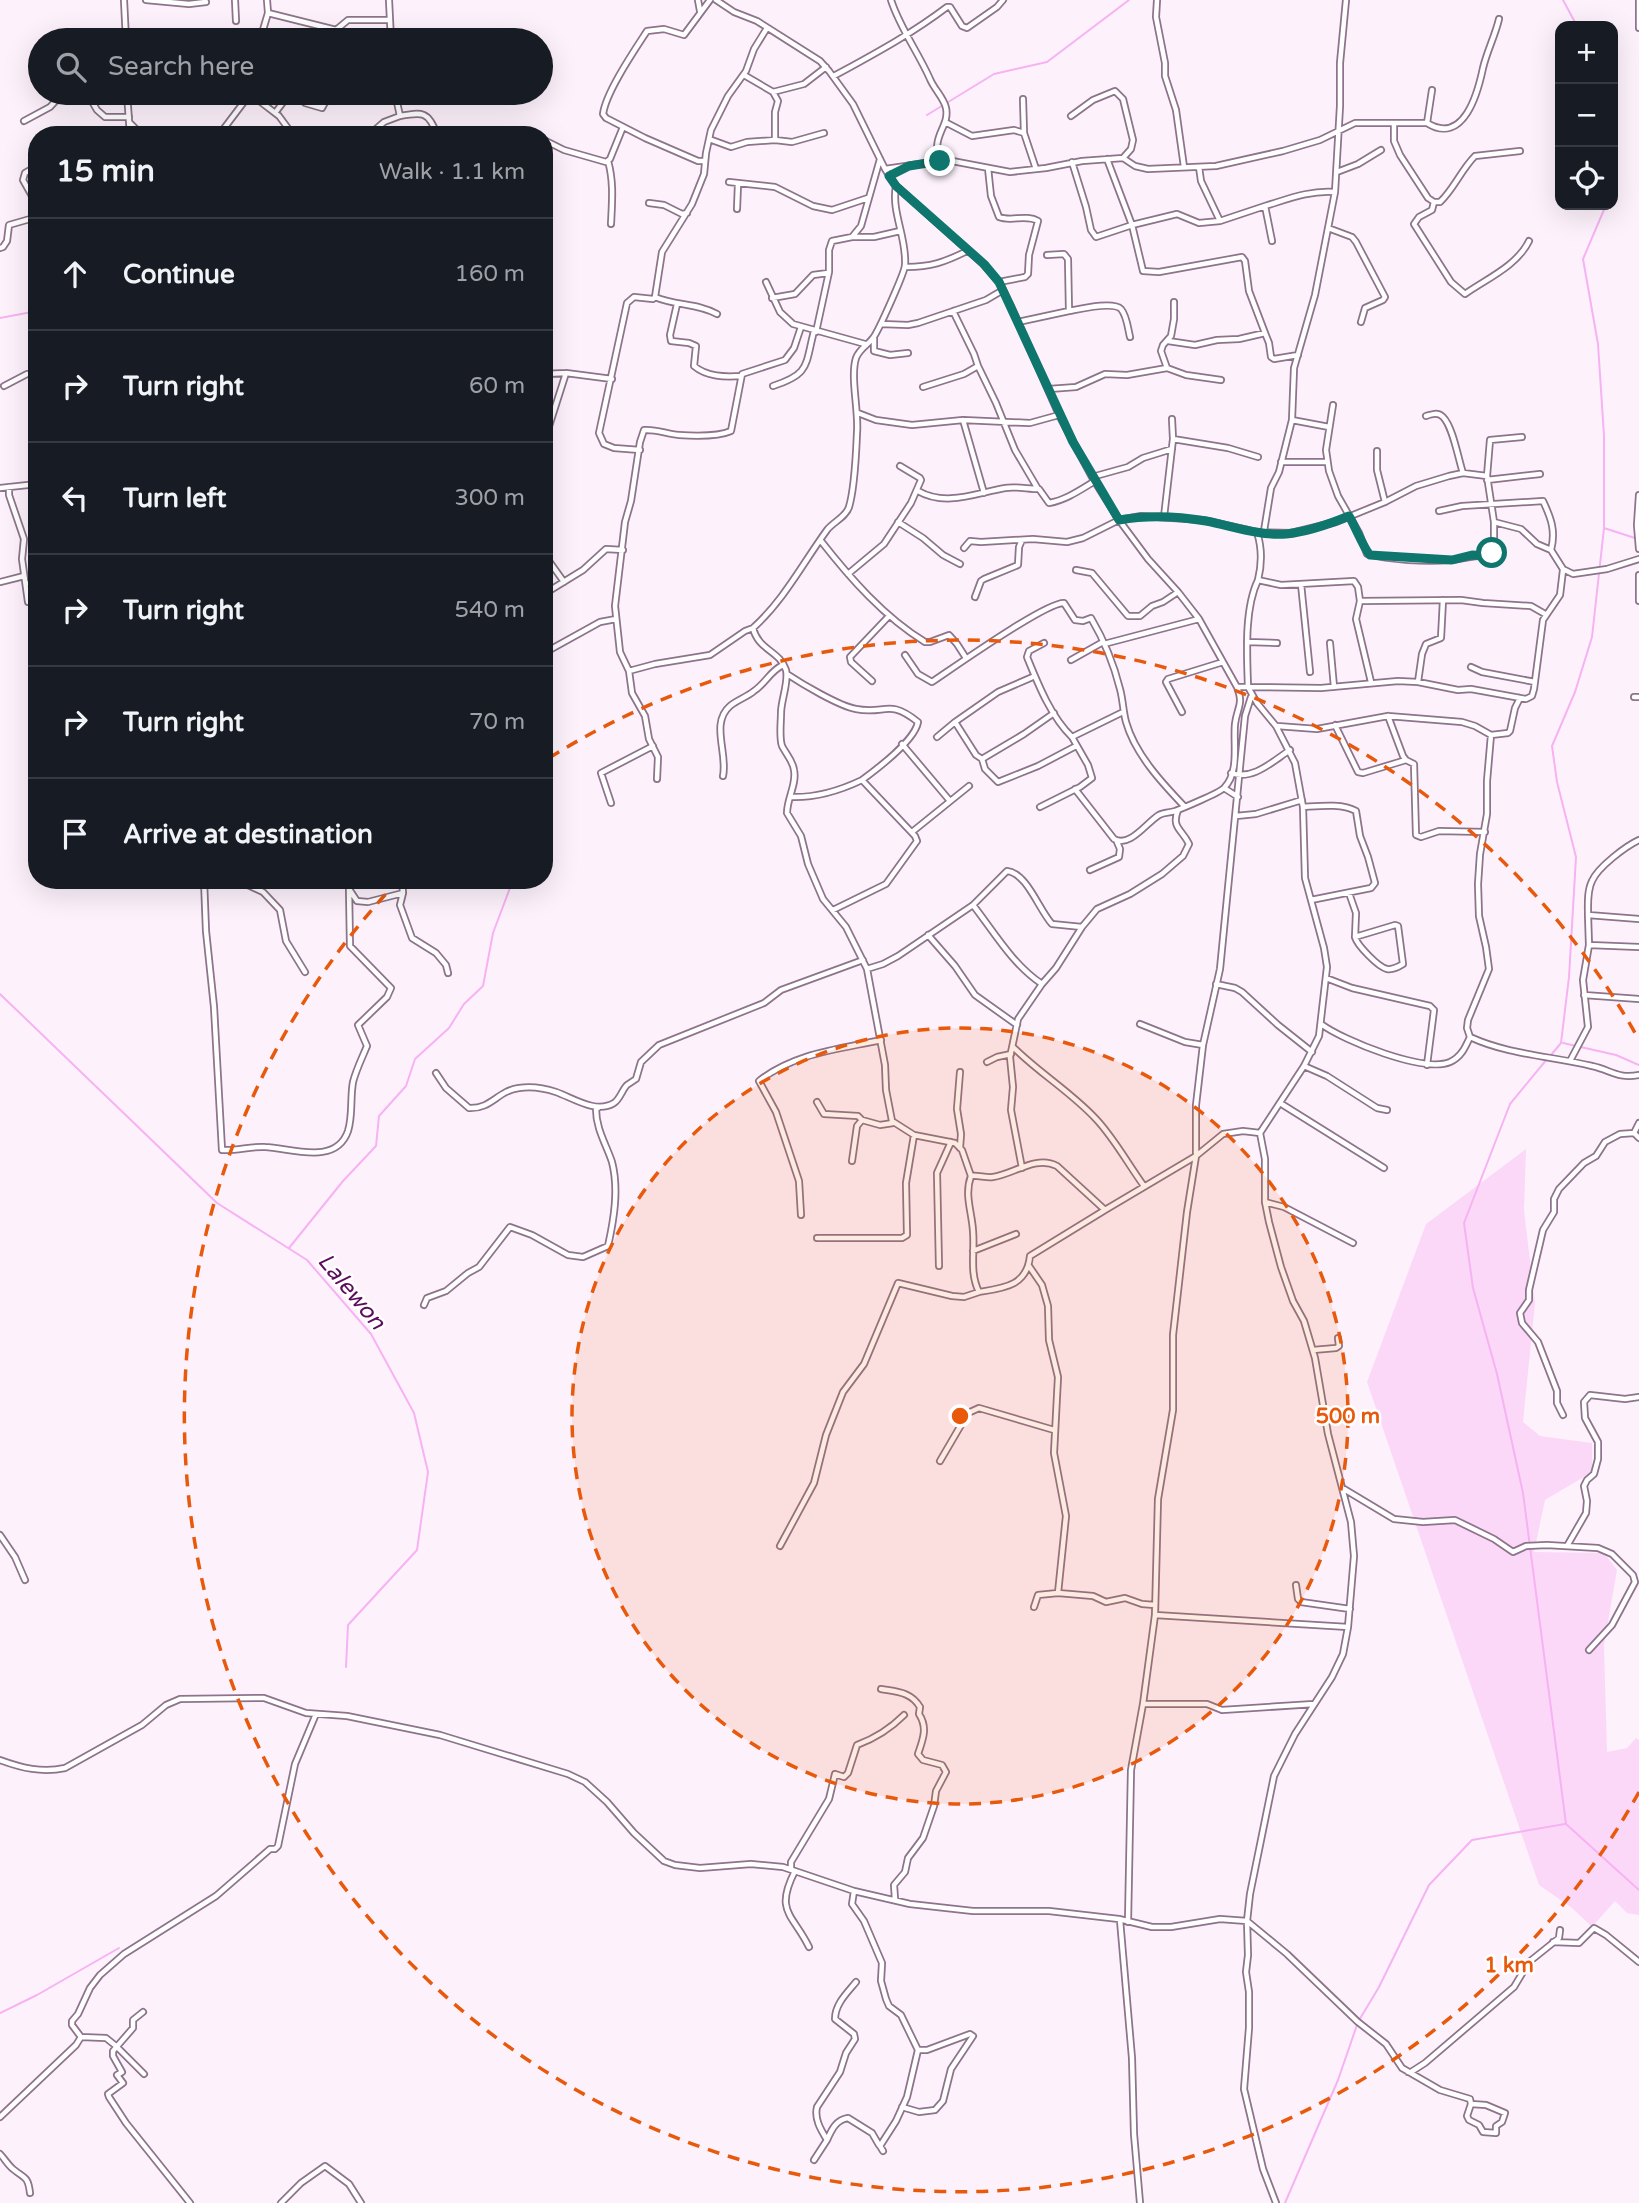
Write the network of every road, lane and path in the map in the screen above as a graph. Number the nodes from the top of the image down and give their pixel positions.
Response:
1 (124, 0) edge
2 (146, 0) edge
3 (235, 0) edge
4 (267, 0) edge
5 (389, 0) edge
6 (698, 0) edge
7 (709, 0) edge
8 (716, 0) edge
9 (891, 0) edge
10 (1003, 0) edge
11 (1157, 0) edge
12 (1346, 0) edge
13 (1639, 0) edge
14 (206, 2) dead end
15 (701, 12) junction
16 (268, 13) junction
17 (1499, 19) dead end
18 (389, 20) junction
19 (236, 21) dead end
20 (125, 28) edge
21 (264, 28) edge
22 (328, 28) edge
23 (338, 28) edge
24 (390, 28) edge
25 (767, 28) junction
26 (1639, 28) edge
27 (907, 35) junction
28 (826, 67) junction
29 (744, 75) junction
30 (834, 76) junction
31 (1432, 90) dead end
32 (773, 92) junction
33 (1023, 99) dead end
34 (52, 105) edge
35 (94, 105) edge
36 (128, 105) edge
37 (243, 105) edge
38 (265, 105) edge
39 (282, 105) edge
40 (398, 105) edge
41 (275, 113) junction
42 (400, 116) junction
43 (1071, 116) dead end
44 (129, 120) junction
45 (24, 121) dead end
46 (944, 122) junction
47 (1427, 123) junction
48 (1394, 124) junction
49 (129, 126) edge
50 (134, 126) edge
51 (226, 126) edge
52 (286, 126) edge
53 (379, 126) edge
54 (434, 126) edge
55 (623, 127) junction
56 (1338, 131) junction
57 (824, 133) dead end
58 (1024, 133) junction
59 (709, 139) junction
60 (775, 140) junction
61 (553, 145) edge
62 (1381, 150) dead end
63 (1520, 151) dead end
64 (880, 158) junction
65 (1123, 158) junction
66 (1107, 159) junction
67 (608, 161) junction
68 (705, 161) junction
69 (940, 161) junction
70 (1072, 162) junction
71 (1184, 167) junction
72 (1199, 167) junction
73 (901, 168) junction
74 (988, 168) junction
75 (885, 169) junction
76 (1036, 169) junction
77 (28, 171) edge
78 (1337, 172) junction
79 (889, 176) junction
80 (729, 182) dead end
81 (738, 184) junction
82 (896, 186) junction
83 (28, 189) edge
84 (1335, 192) junction
85 (869, 198) junction
86 (1433, 202) junction
87 (649, 203) dead end
88 (1265, 206) junction
89 (737, 209) dead end
90 (688, 212) junction
91 (28, 220) edge
92 (1220, 221) junction
93 (611, 224) dead end
94 (1132, 225) junction
95 (1328, 228) junction
96 (900, 231) junction
97 (852, 237) junction
98 (1529, 241) dead end
99 (1272, 242) dead end
100 (0, 248) edge
101 (967, 251) junction
102 (1047, 255) dead end
103 (905, 267) junction
104 (828, 273) junction
105 (766, 282) dead end
106 (999, 282) junction
107 (1003, 290) junction
108 (656, 297) junction
109 (772, 298) junction
110 (1174, 302) dead end
111 (677, 304) junction
112 (953, 311) junction
113 (1069, 311) junction
114 (716, 314) dead end
115 (1018, 322) junction
116 (1361, 322) dead end
117 (881, 324) junction
118 (801, 327) junction
119 (815, 332) junction
120 (1265, 333) junction
121 (874, 337) junction
122 (1130, 337) dead end
123 (1168, 341) junction
124 (866, 345) junction
125 (908, 353) dead end
126 (1297, 355) junction
127 (978, 366) junction
128 (1167, 368) junction
129 (566, 373) junction
130 (28, 374) edge
131 (553, 374) edge
132 (741, 376) junction
133 (612, 379) junction
134 (1222, 380) dead end
135 (4, 386) dead end
136 (773, 386) dead end
137 (923, 387) dead end
138 (1049, 389) junction
139 (1333, 405) dead end
140 (858, 413) junction
141 (553, 414) edge
142 (1059, 415) junction
143 (1426, 416) dead end
144 (1172, 419) dead end
145 (963, 420) junction
146 (1293, 420) junction
147 (1004, 421) junction
148 (1329, 427) junction
149 (1522, 437) dead end
150 (1173, 439) junction
151 (1172, 449) junction
152 (640, 450) junction
153 (1377, 451) dead end
154 (1258, 457) dead end
155 (1281, 462) junction
156 (1327, 462) junction
157 (900, 466) dead end
158 (1463, 473) junction
159 (1540, 474) dead end
160 (1487, 478) junction
161 (1093, 479) junction
162 (28, 485) edge
163 (1, 487) edge
164 (9, 487) junction
165 (1039, 489) junction
166 (918, 491) junction
167 (984, 493) junction
168 (1639, 495) edge
169 (1385, 502) junction
170 (1490, 505) junction
171 (1639, 508) edge
172 (1439, 512) dead end
173 (1349, 516) junction
174 (1164, 517) junction
175 (1119, 520) junction
176 (898, 522) junction
177 (1494, 522) junction
178 (1260, 532) junction
179 (1022, 540) junction
180 (821, 541) junction
181 (964, 548) dead end
182 (1639, 549) edge
183 (622, 550) junction
184 (1551, 550) junction
185 (1639, 559) edge
186 (960, 564) dead end
187 (553, 567) edge
188 (1076, 569) dead end
189 (1563, 569) junction
190 (848, 574) junction
191 (1639, 575) edge
192 (24, 576) junction
193 (1258, 580) junction
194 (0, 582) edge
195 (564, 582) junction
196 (1301, 584) junction
197 (26, 585) joint
198 (553, 589) edge
199 (1178, 592) junction
200 (975, 597) dead end
201 (1443, 600) junction
202 (1360, 601) junction
203 (1639, 601) edge
204 (28, 603) dead end
205 (1545, 614) junction
206 (889, 616) junction
207 (615, 619) junction
208 (1199, 619) junction
209 (753, 628) junction
210 (1247, 642) junction
211 (1044, 643) dead end
212 (1104, 643) junction
213 (1277, 643) dead end
214 (1330, 643) dead end
215 (553, 648) edge
216 (905, 655) dead end
217 (965, 658) junction
218 (1071, 660) dead end
219 (1223, 662) junction
220 (783, 664) junction
221 (1471, 667) dead end
222 (629, 671) junction
223 (1310, 672) dead end
224 (787, 674) junction
225 (1035, 676) junction
226 (872, 681) dead end
227 (1371, 682) junction
228 (1418, 682) junction
229 (1535, 682) junction
230 (1237, 687) junction
231 (1248, 687) junction
232 (1335, 687) junction
233 (1252, 696) junction
234 (1520, 698) junction
235 (1123, 712) junction
236 (1182, 712) dead end
237 (1054, 713) junction
238 (1388, 716) junction
239 (956, 722) junction
240 (1335, 725) junction
241 (1276, 726) junction
242 (1491, 735) junction
243 (937, 737) dead end
244 (1072, 737) junction
245 (902, 744) junction
246 (653, 746) junction
247 (1076, 746) junction
248 (1290, 750) junction
249 (982, 759) junction
250 (1406, 760) junction
251 (1231, 773) junction
252 (723, 776) dead end
253 (1240, 776) junction
254 (657, 779) dead end
255 (862, 780) junction
256 (969, 786) dead end
257 (1224, 788) junction
258 (1075, 789) junction
259 (790, 797) junction
260 (1238, 797) junction
261 (1302, 800) junction
262 (950, 801) junction
263 (611, 803) dead end
264 (1041, 807) dead end
265 (1185, 807) junction
266 (1303, 807) junction
267 (1178, 810) junction
268 (1236, 816) junction
269 (912, 832) junction
270 (1485, 832) junction
271 (1639, 840) edge
272 (1117, 842) junction
273 (1090, 870) dead end
274 (204, 889) edge
275 (256, 889) edge
276 (349, 889) joint
277 (403, 889) edge
278 (403, 893) junction
279 (1349, 893) junction
280 (1311, 900) junction
281 (973, 905) junction
282 (833, 909) junction
283 (1588, 915) junction
284 (1639, 919) edge
285 (1082, 927) junction
286 (928, 935) junction
287 (1356, 937) junction
288 (1589, 945) junction
289 (1639, 947) edge
290 (863, 960) junction
291 (867, 969) junction
292 (305, 972) dead end
293 (448, 973) dead end
294 (1326, 978) junction
295 (1042, 984) junction
296 (1216, 984) junction
297 (1584, 995) junction
298 (1639, 999) edge
299 (1140, 1024) dead end
300 (1321, 1024) junction
301 (1017, 1025) junction
302 (1470, 1037) junction
303 (881, 1040) junction
304 (1203, 1045) junction
305 (1012, 1046) junction
306 (1312, 1052) junction
307 (1011, 1054) junction
308 (1570, 1061) junction
309 (987, 1062) dead end
310 (1427, 1065) junction
311 (1304, 1066) junction
312 (960, 1072) dead end
313 (436, 1073) dead end
314 (1639, 1074) edge
315 (817, 1102) dead end
316 (1280, 1102) junction
317 (598, 1107) junction
318 (1387, 1110) dead end
319 (862, 1120) junction
320 (894, 1123) junction
321 (1639, 1123) edge
322 (1260, 1133) junction
323 (914, 1135) junction
324 (1637, 1135) edge
325 (951, 1142) junction
326 (960, 1148) junction
327 (1196, 1156) junction
328 (852, 1161) dead end
329 (1022, 1168) junction
330 (1384, 1168) dead end
331 (971, 1175) junction
332 (1144, 1186) junction
333 (1265, 1202) junction
334 (1105, 1210) junction
335 (801, 1215) dead end
336 (1016, 1234) dead end
337 (817, 1238) dead end
338 (1353, 1243) dead end
339 (972, 1252) junction
340 (939, 1266) dead end
341 (1029, 1266) junction
342 (979, 1292) junction
343 (424, 1305) dead end
344 (1338, 1338) dead end
345 (1313, 1350) junction
346 (1639, 1397) edge
347 (1563, 1415) dead end
348 (1054, 1430) junction
349 (940, 1461) dead end
350 (1343, 1488) junction
351 (0, 1535) edge
352 (780, 1546) dead end
353 (1567, 1546) junction
354 (25, 1580) dead end
355 (1296, 1586) dead end
356 (1058, 1593) junction
357 (1155, 1605) junction
358 (1034, 1607) dead end
359 (1350, 1609) junction
360 (1155, 1615) junction
361 (1348, 1628) junction
362 (1589, 1650) dead end
363 (881, 1689) dead end
364 (1143, 1704) junction
365 (1315, 1704) junction
366 (316, 1714) junction
367 (904, 1715) dead end
368 (0, 1760) edge
369 (793, 1870) junction
370 (854, 1891) junction
371 (895, 1899) junction
372 (1119, 1919) junction
373 (1247, 1921) junction
374 (1128, 1922) junction
375 (1560, 1930) dead end
376 (1553, 1942) junction
377 (809, 1947) dead end
378 (1639, 1962) edge
379 (856, 1982) dead end
380 (144, 2012) dead end
381 (81, 2037) junction
382 (116, 2046) junction
383 (918, 2050) junction
384 (1407, 2072) junction
385 (144, 2074) dead end
386 (1471, 2104) junction
387 (902, 2107) junction
388 (0, 2117) edge
389 (827, 2140) junction
390 (0, 2154) edge
391 (814, 2160) dead end
392 (30, 2193) dead end
393 (190, 2203) edge
394 (281, 2203) edge
395 (361, 2203) edge
396 (1140, 2203) edge
397 (1276, 2203) edge

1 - 20 street
2 - 14 street
3 - 19 street
4 - 16 street
5 - 18 street
6 - 15 street
7 - 15 street
8 - 25 street
9 - 27 street
10 - 27 street
11 - 71 street
12 - 56 street
13 - 26 street
15 - 55 street
16 - 21 street
16 - 22 street
17 - 47 street
18 - 23 street
18 - 24 street
25 - 28 street
25 - 29 street
27 - 30 street
27 - 46 street
28 - 30 street
28 - 32 street
29 - 32 street
29 - 59 street
30 - 64 street
31 - 47 street
32 - 60 street
33 - 58 street
34 - 45 street
35 - 44 street
36 - 44 street
37 - 51 street
38 - 41 street
39 - 41 street
40 - 42 street
41 - 52 street
42 - 53 street
42 - 54 street
43 - 65 street
44 - 49 street
44 - 50 street
46 - 58 street
46 - 69 street
47 - 48 street
48 - 56 street
48 - 86 street
55 - 67 street
55 - 68 street
56 - 72 street
56 - 78 street
57 - 60 street
58 - 76 street
59 - 60 street
59 - 68 street
61 - 67 street
62 - 78 street
63 - 86 street
64 - 75 street
64 - 85 street
65 - 66 street
65 - 71 street
66 - 70 street
66 - 94 street
67 - 93 street
68 - 90 street
69 - 73 street
69 - 74 street
70 - 76 street
70 - 94 street
71 - 72 street
72 - 92 street
73 - 75 street
73 - 79 street
74 - 76 street
74 - 106 street
75 - 79 street
77 - 83 street
78 - 84 street
79 - 82 street
80 - 81 street
81 - 85 street
81 - 89 street
82 - 96 street
82 - 101 street
84 - 88 street
84 - 95 street
85 - 97 street
86 - 98 street
87 - 90 street
88 - 92 street
88 - 99 street
90 - 108 street
91 - 100 street
92 - 94 street
94 - 120 street
95 - 116 street
95 - 126 street
96 - 97 street
96 - 103 street
97 - 104 street
101 - 103 street
101 - 106 street
102 - 113 street
103 - 117 street
104 - 109 street
104 - 119 street
105 - 109 street
106 - 107 street
107 - 112 street
107 - 115 street
108 - 111 street
108 - 133 street
109 - 118 street
110 - 123 street
111 - 114 street
111 - 132 street
112 - 117 street
112 - 127 street
113 - 115 street
113 - 122 street
115 - 138 street
117 - 121 street
118 - 119 street
118 - 132 street
119 - 124 street
119 - 136 street
120 - 123 street
120 - 126 street
121 - 124 street
121 - 125 street
123 - 128 street
124 - 140 street
126 - 146 street
127 - 137 street
127 - 147 street
128 - 134 street
128 - 138 street
129 - 131 street
129 - 133 street
129 - 141 street
130 - 135 street
132 - 152 street
133 - 152 street
138 - 142 street
139 - 148 street
140 - 145 street
140 - 180 street
142 - 147 street
142 - 161 street
143 - 158 street
144 - 150 street
145 - 147 street
145 - 167 street
146 - 148 street
146 - 155 street
147 - 165 street
148 - 156 street
149 - 160 street
150 - 151 street
150 - 154 street
151 - 161 street
151 - 174 street
152 - 183 street
153 - 169 street
155 - 156 street
155 - 178 street
156 - 173 street
157 - 166 street
158 - 160 street
158 - 169 street
159 - 160 street
160 - 170 street
161 - 165 street
161 - 175 street
162 - 164 street
163 - 164 street
164 - 192 street
165 - 167 street
166 - 167 street
166 - 176 street
168 - 171 street
169 - 173 street
170 - 172 street
170 - 177 street
170 - 184 street
171 - 182 street
173 - 177 street
173 - 178 street
174 - 175 street
174 - 178 street
175 - 179 street
175 - 199 street
176 - 186 street
176 - 190 street
177 - 184 street
178 - 193 street
179 - 181 street
179 - 200 street
180 - 190 street
180 - 209 street
183 - 195 street
183 - 207 street
184 - 189 street
185 - 189 street
187 - 195 street
188 - 199 street
189 - 205 street
190 - 206 street
191 - 203 street
192 - 194 street
192 - 197 street
193 - 196 street
193 - 210 street
195 - 198 street
196 - 202 street
196 - 223 street
197 - 204 street
199 - 208 street
201 - 202 street
201 - 205 street
201 - 228 street
202 - 227 street
205 - 229 street
206 - 217 street
206 - 226 street
207 - 215 street
207 - 222 street
208 - 212 street
208 - 219 street
209 - 220 street
209 - 222 street
210 - 213 street
210 - 231 street
211 - 225 street
212 - 217 street
212 - 218 street
212 - 235 street
214 - 232 street
216 - 217 street
219 - 230 street
219 - 236 street
220 - 224 street
220 - 252 street
221 - 229 street
222 - 246 street
224 - 245 street
224 - 259 street
225 - 237 street
225 - 239 street
227 - 228 street
227 - 232 street
228 - 234 street
229 - 234 street
230 - 231 street
230 - 251 street
231 - 232 street
231 - 233 street
233 - 241 street
233 - 253 street
234 - 242 street
235 - 244 street
235 - 265 street
237 - 244 street
237 - 249 street
238 - 240 street
238 - 242 street
238 - 250 street
239 - 243 street
239 - 249 street
240 - 241 street
240 - 250 street
241 - 248 street
242 - 270 street
244 - 247 street
245 - 255 street
245 - 262 street
246 - 254 street
246 - 263 street
247 - 249 street
247 - 258 street
248 - 253 street
248 - 261 street
250 - 270 street
251 - 253 street
251 - 257 street
253 - 260 street
255 - 259 street
255 - 269 street
256 - 262 street
257 - 260 street
257 - 265 street
258 - 264 street
258 - 272 street
259 - 282 street
260 - 268 street
261 - 266 street
261 - 268 street
262 - 269 street
265 - 267 street
266 - 279 street
266 - 280 street
267 - 272 street
267 - 285 street
268 - 296 street
269 - 282 street
270 - 302 street
271 - 283 street
272 - 273 street
274 - 276 street
275 - 292 street
276 - 278 street
277 - 278 street
278 - 293 street
279 - 280 street
279 - 287 street
280 - 294 street
281 - 285 street
281 - 286 street
281 - 295 street
282 - 290 street
283 - 284 street
283 - 288 street
285 - 295 street
286 - 291 street
286 - 301 street
287 - 287 street
288 - 289 street
288 - 297 street
290 - 291 street
290 - 317 street
291 - 303 street
294 - 300 street
294 - 310 street
295 - 301 street
296 - 304 street
296 - 306 street
297 - 298 street
297 - 308 street
299 - 304 street
300 - 306 street
300 - 310 street
301 - 305 street
302 - 308 street
302 - 310 street
303 - 320 street
303 - 335 street
304 - 327 street
305 - 307 street
305 - 332 street
306 - 311 street
307 - 309 street
307 - 329 street
308 - 314 street
311 - 316 street
311 - 318 street
312 - 326 street
313 - 317 street
315 - 319 street
316 - 322 street
316 - 330 street
317 - 343 street
319 - 320 street
319 - 328 street
320 - 323 street
321 - 324 street
322 - 327 street
322 - 333 street
323 - 325 street
323 - 337 street
324 - 347 street
325 - 326 street
325 - 340 street
326 - 331 street
327 - 332 street
327 - 357 street
329 - 331 street
329 - 334 street
331 - 339 street
332 - 334 street
333 - 338 street
333 - 345 street
334 - 341 street
336 - 339 street
339 - 342 street
341 - 342 street
341 - 348 street
342 - 352 street
344 - 345 street
345 - 350 street
346 - 353 street
348 - 349 street
348 - 356 street
350 - 353 street
350 - 359 street
351 - 354 street
353 - 362 street
355 - 359 street
356 - 357 street
356 - 358 street
357 - 360 street
359 - 361 street
360 - 361 street
360 - 364 street
361 - 365 street
363 - 371 street
364 - 365 street
364 - 374 street
365 - 373 street
366 - 368 street
366 - 369 street
366 - 381 street
367 - 369 street
369 - 370 street
369 - 377 street
370 - 371 street
370 - 383 street
371 - 372 street
372 - 374 street
372 - 396 street
373 - 374 street
373 - 384 street
373 - 397 street
375 - 376 street
376 - 378 street
376 - 384 street
379 - 389 street
380 - 382 street
381 - 382 street
381 - 388 street
382 - 385 street
382 - 393 street
383 - 387 street
383 - 387 street
384 - 386 street
386 - 386 street
387 - 389 street
389 - 391 street
390 - 392 street
394 - 395 street

